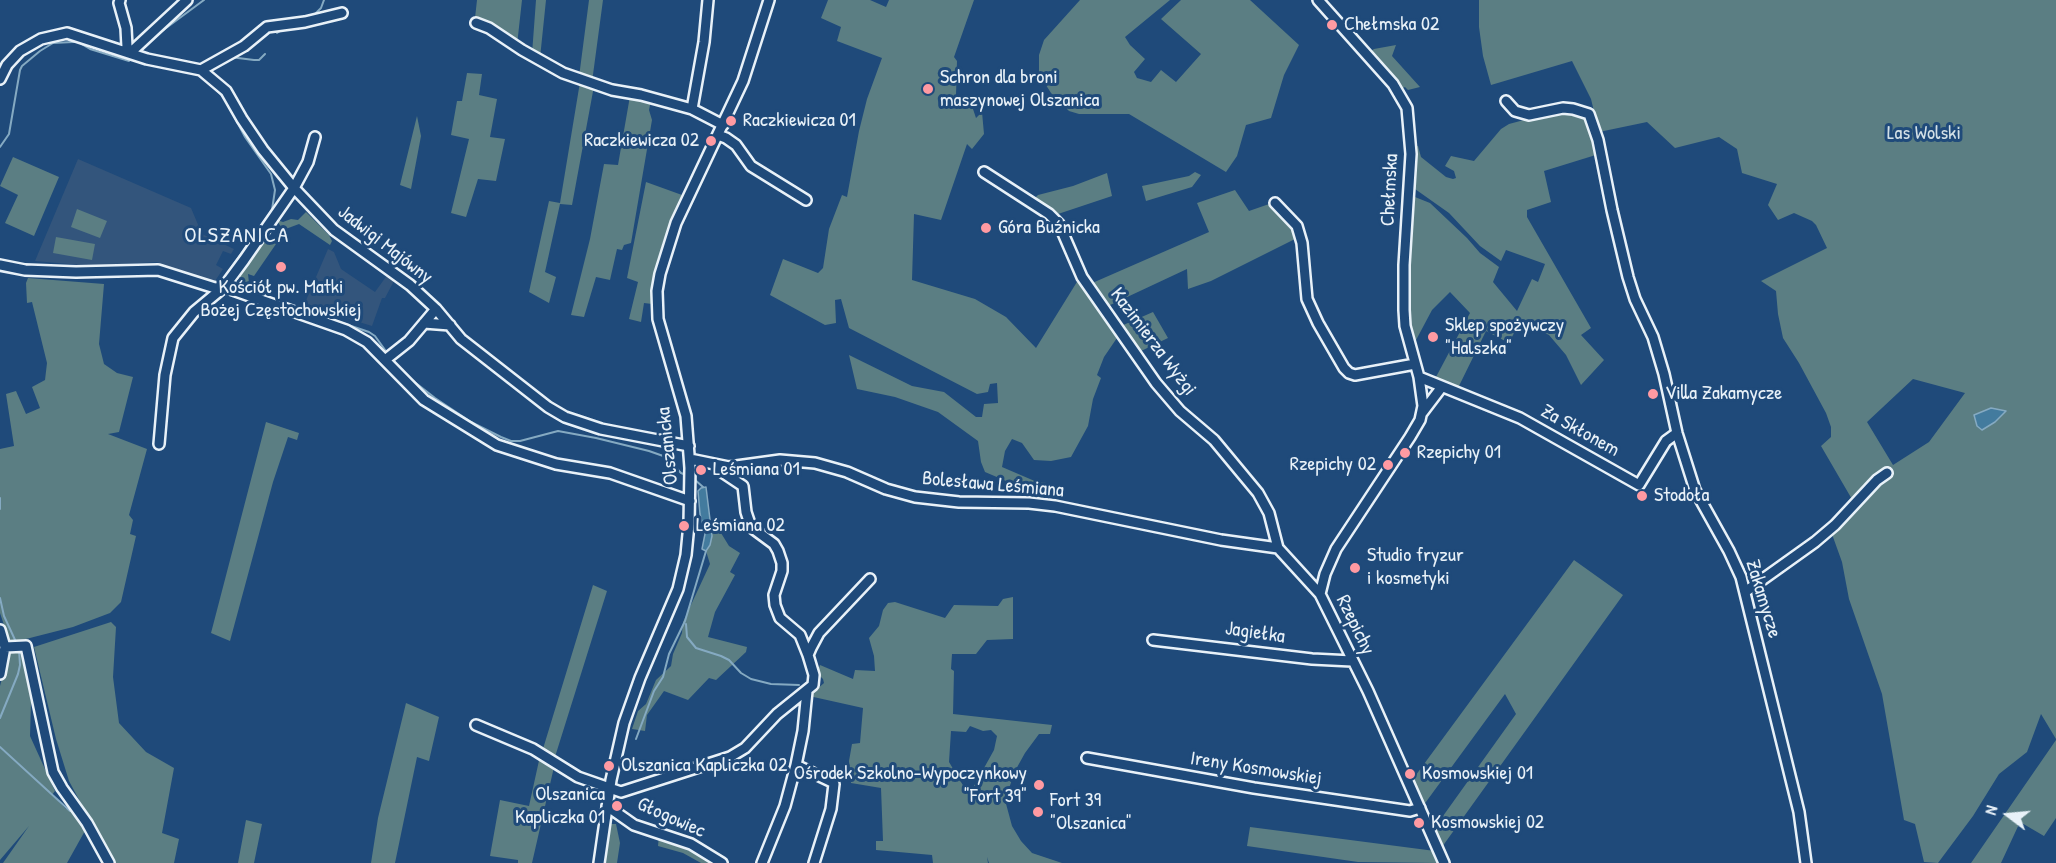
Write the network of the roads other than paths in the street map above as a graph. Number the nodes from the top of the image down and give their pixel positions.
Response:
1 (120, 0) edge
2 (187, 0) edge
3 (708, 0) edge
4 (769, 0) edge
5 (1318, 0) edge
6 (342, 13) dead end
7 (476, 23) dead end
8 (130, 53) junction
9 (201, 70) junction
10 (0, 79) edge
11 (1506, 101) dead end
12 (692, 109) junction
13 (723, 124) junction
14 (718, 135) junction
15 (315, 137) dead end
16 (984, 171) dead end
17 (294, 188) junction
18 (806, 200) dead end
19 (1275, 204) dead end
20 (0, 264) edge
21 (224, 287) junction
22 (436, 309) junction
23 (424, 323) junction
24 (450, 326) junction
25 (385, 360) junction
26 (1414, 364) junction
27 (1419, 377) junction
28 (1441, 388) junction
29 (1422, 413) junction
30 (1677, 433) junction
31 (159, 444) dead end
32 (689, 446) junction
33 (690, 459) junction
34 (717, 466) junction
35 (1887, 473) dead end
36 (690, 501) junction
37 (1278, 548) junction
38 (870, 579) dead end
39 (1745, 592) junction
40 (1320, 594) junction
41 (0, 630) edge
42 (1154, 640) dead end
43 (5, 647) junction
44 (808, 655) junction
45 (1352, 661) junction
46 (0, 674) edge
47 (807, 690) junction
48 (476, 725) dead end
49 (1088, 758) dead end
50 (796, 765) junction
51 (609, 789) junction
52 (607, 806) junction
53 (1420, 808) junction
54 (109, 863) edge
55 (599, 863) edge
56 (722, 863) edge
57 (762, 863) edge
58 (814, 863) edge
59 (1444, 863) edge
60 (1806, 863) edge

1 - 8 street
2 - 8 street
3 - 12 street
4 - 13 street, Olszanicka
5 - 26 street, Chełmska
6 - 9 street
7 - 12 street
8 - 9 street, Jadwigi Majówny
8 - 10 street, Jadwigi Majówny
9 - 17 street, Jadwigi Majówny
11 - 30 street, Zakamycze
12 - 13 street
13 - 14 street, Olszanicka
14 - 18 street
14 - 32 street, Olszanicka
15 - 17 street
16 - 37 street, Kazimierza Wyżgi
17 - 21 street
17 - 22 street, Jadwigi Majówny
19 - 26 street
20 - 21 street
21 - 25 street
21 - 31 street
22 - 23 street
22 - 24 street, Jadwigi Majówny
23 - 24 street
23 - 25 street
24 - 32 street, Jadwigi Majówny
25 - 36 street
26 - 27 street, Chełmska
27 - 28 street, Za Skłonem
27 - 29 street, Chełmska
28 - 29 street
28 - 30 street, Za Skłonem
29 - 40 street, Rzepichy
30 - 39 street, Zakamycze
32 - 33 street, Olszanicka
33 - 34 street
33 - 36 street, Olszanicka
34 - 37 street, Bolesława Leśmiana
34 - 44 street
35 - 39 street
36 - 51 street, Olszanicka
37 - 40 street
38 - 44 street
39 - 60 street, Zakamycze
40 - 45 street, Rzepichy
41 - 43 street
42 - 45 street, Jagiełka
43 - 46 street
43 - 54 street
44 - 47 street
45 - 53 street, Rzepichy
47 - 50 street
47 - 51 street
48 - 51 street
49 - 53 street, Ireny Kosmowskiej
50 - 57 street
50 - 58 street
51 - 52 street, Olszanicka
52 - 55 street, Olszanicka
52 - 56 street, Głogowiec
53 - 59 street, Rzepichy

